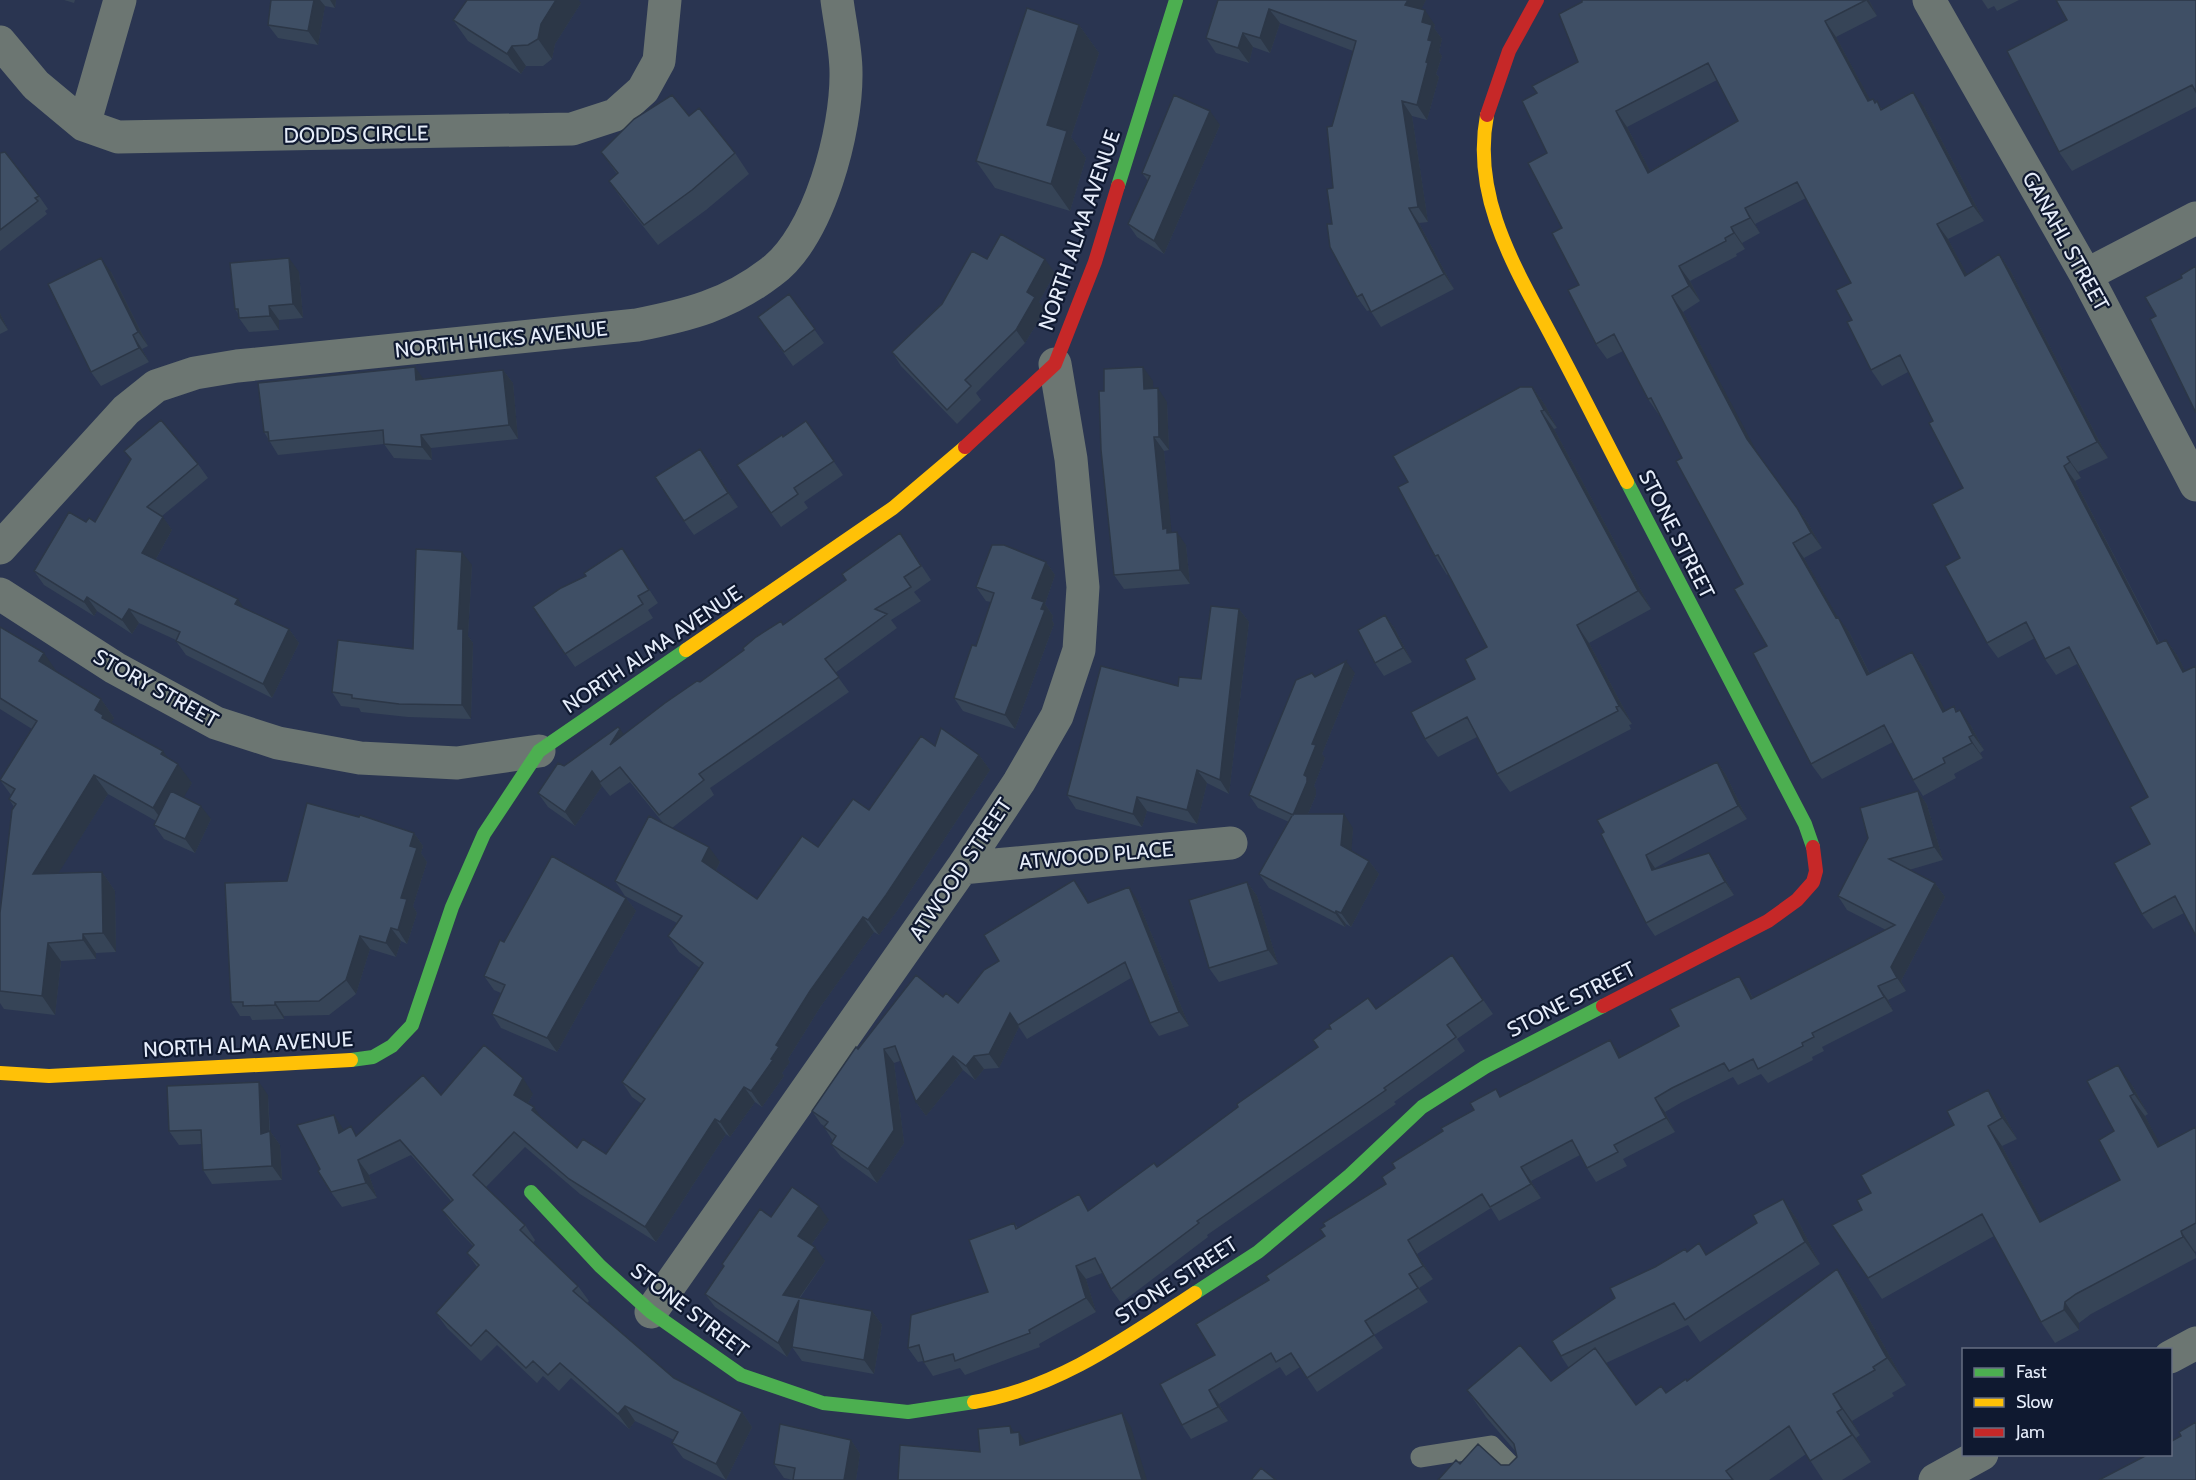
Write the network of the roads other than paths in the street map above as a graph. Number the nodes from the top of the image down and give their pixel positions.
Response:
1 (120, 0) edge
2 (665, 0) edge
3 (837, 0) edge
4 (1176, 0) edge
5 (1537, 0) edge
6 (1929, 0) edge
7 (0, 42) edge
8 (84, 125) junction
9 (2196, 218) edge
10 (2086, 275) junction
11 (1055, 364) junction
12 (2196, 485) edge
13 (0, 548) edge
14 (0, 594) edge
15 (539, 750) junction
16 (1231, 843) dead end
17 (962, 868) junction
18 (0, 1072) edge
19 (531, 1192) dead end
20 (651, 1312) junction
21 (2196, 1343) edge
22 (2172, 1356) edge
23 (1980, 1456) edge
24 (1422, 1457) dead end
25 (1937, 1479) edge
26 (1524, 1480) edge

1 - 8 street
2 - 8 street, DODDS CIRCLE
3 - 13 street, NORTH HICKS AVENUE
4 - 11 street, NORTH ALMA AVENUE
5 - 20 street, STONE STREET
6 - 10 street, GANAHL STREET
7 - 8 street, DODDS CIRCLE
9 - 10 street
10 - 12 street, GANAHL STREET
11 - 15 street, NORTH ALMA AVENUE
11 - 17 street, ATWOOD STREET
14 - 15 street, STORY STREET
15 - 18 street, NORTH ALMA AVENUE
16 - 17 street, ATWOOD PLACE
17 - 20 street, ATWOOD STREET
19 - 20 street, STONE STREET
21 - 22 street
23 - 25 street
24 - 26 lane

